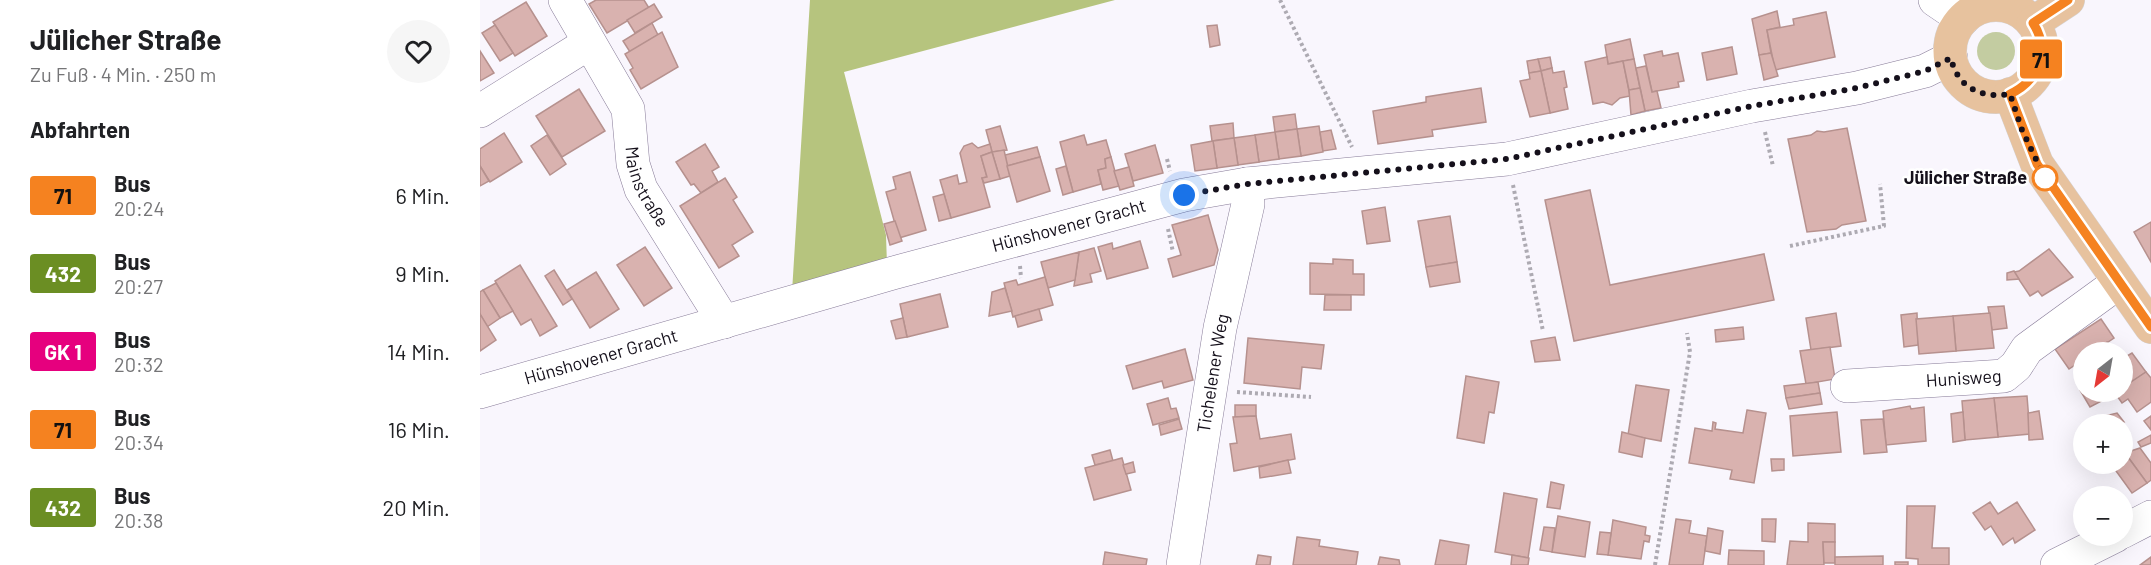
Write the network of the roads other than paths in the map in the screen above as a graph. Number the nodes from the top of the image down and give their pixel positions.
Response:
1 (565, 0) edge
2 (1935, 0) edge
3 (2068, 0) edge
4 (1963, 19) junction
5 (2033, 23) junction
6 (589, 43) junction
7 (1951, 58) junction
8 (2010, 94) junction
9 (480, 111) edge
10 (1247, 184) junction
11 (2119, 282) junction
12 (724, 322) junction
13 (2151, 327) edge
14 (1847, 386) dead end
15 (480, 392) edge
16 (2151, 517) edge
17 (2133, 526) edge
18 (2097, 546) edge
19 (2067, 563) edge
20 (1183, 565) edge

1 - 6 street, Mainstraße
2 - 4 street
3 - 5 main road
4 - 5 main road
4 - 7 main road
5 - 8 main road
6 - 9 street
6 - 12 street, Mainstraße
7 - 8 main road
7 - 10 street, Hünshovener Gracht
8 - 11 main road
10 - 12 street, Hünshovener Gracht
10 - 20 street, Tichelener Weg
11 - 13 main road
11 - 14 street, Hunisweg
12 - 15 street, Hünshovener Gracht
16 - 17 street
18 - 19 street

